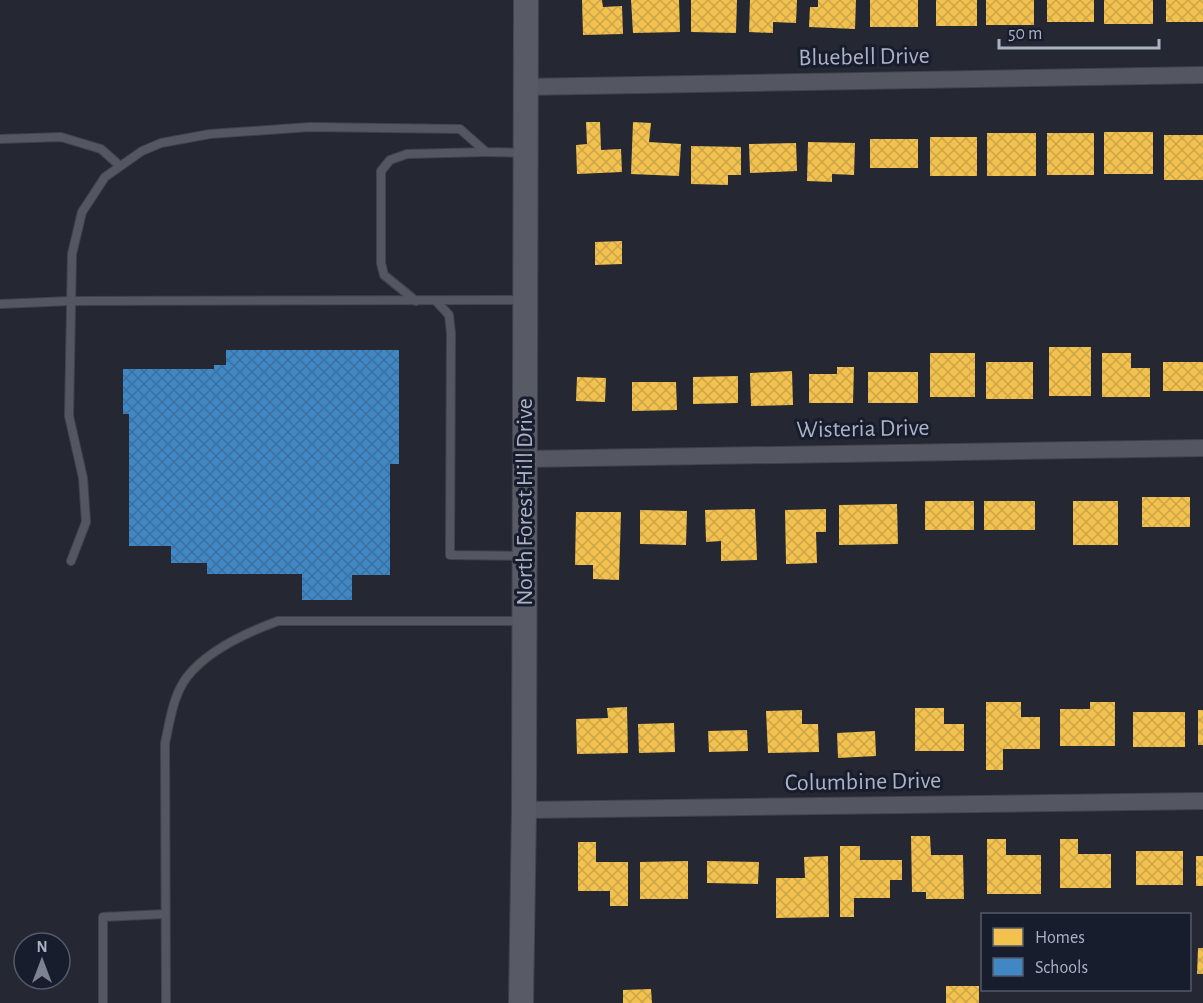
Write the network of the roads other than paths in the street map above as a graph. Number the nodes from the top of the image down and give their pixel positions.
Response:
1 (525, 0) edge
2 (1203, 75) edge
3 (525, 87) junction
4 (0, 139) edge
5 (486, 152) junction
6 (525, 153) junction
7 (119, 165) junction
8 (525, 300) junction
9 (70, 301) junction
10 (416, 301) junction
11 (436, 301) junction
12 (0, 304) edge
13 (1203, 448) edge
14 (525, 459) junction
15 (524, 556) junction
16 (71, 561) dead end
17 (524, 621) junction
18 (1203, 801) edge
19 (524, 810) junction
20 (165, 914) junction
21 (103, 1003) edge
22 (165, 1003) edge
23 (521, 1003) edge

1 - 3 main road, North Forest Hill Drive
2 - 3 street, Bluebell Drive
3 - 6 main road, North Forest Hill Drive
4 - 7 lane
5 - 6 lane
5 - 7 lane
5 - 10 lane
6 - 8 main road, North Forest Hill Drive
7 - 9 lane
8 - 11 lane
8 - 14 main road, North Forest Hill Drive
9 - 10 lane
9 - 12 lane
9 - 16 lane
10 - 11 lane
11 - 15 lane
13 - 14 street, Wisteria Drive
14 - 15 main road, North Forest Hill Drive
15 - 17 main road, North Forest Hill Drive
17 - 19 main road, North Forest Hill Drive
17 - 20 lane
18 - 19 street, Columbine Drive
19 - 23 main road, North Forest Hill Drive
20 - 21 lane
20 - 22 lane

